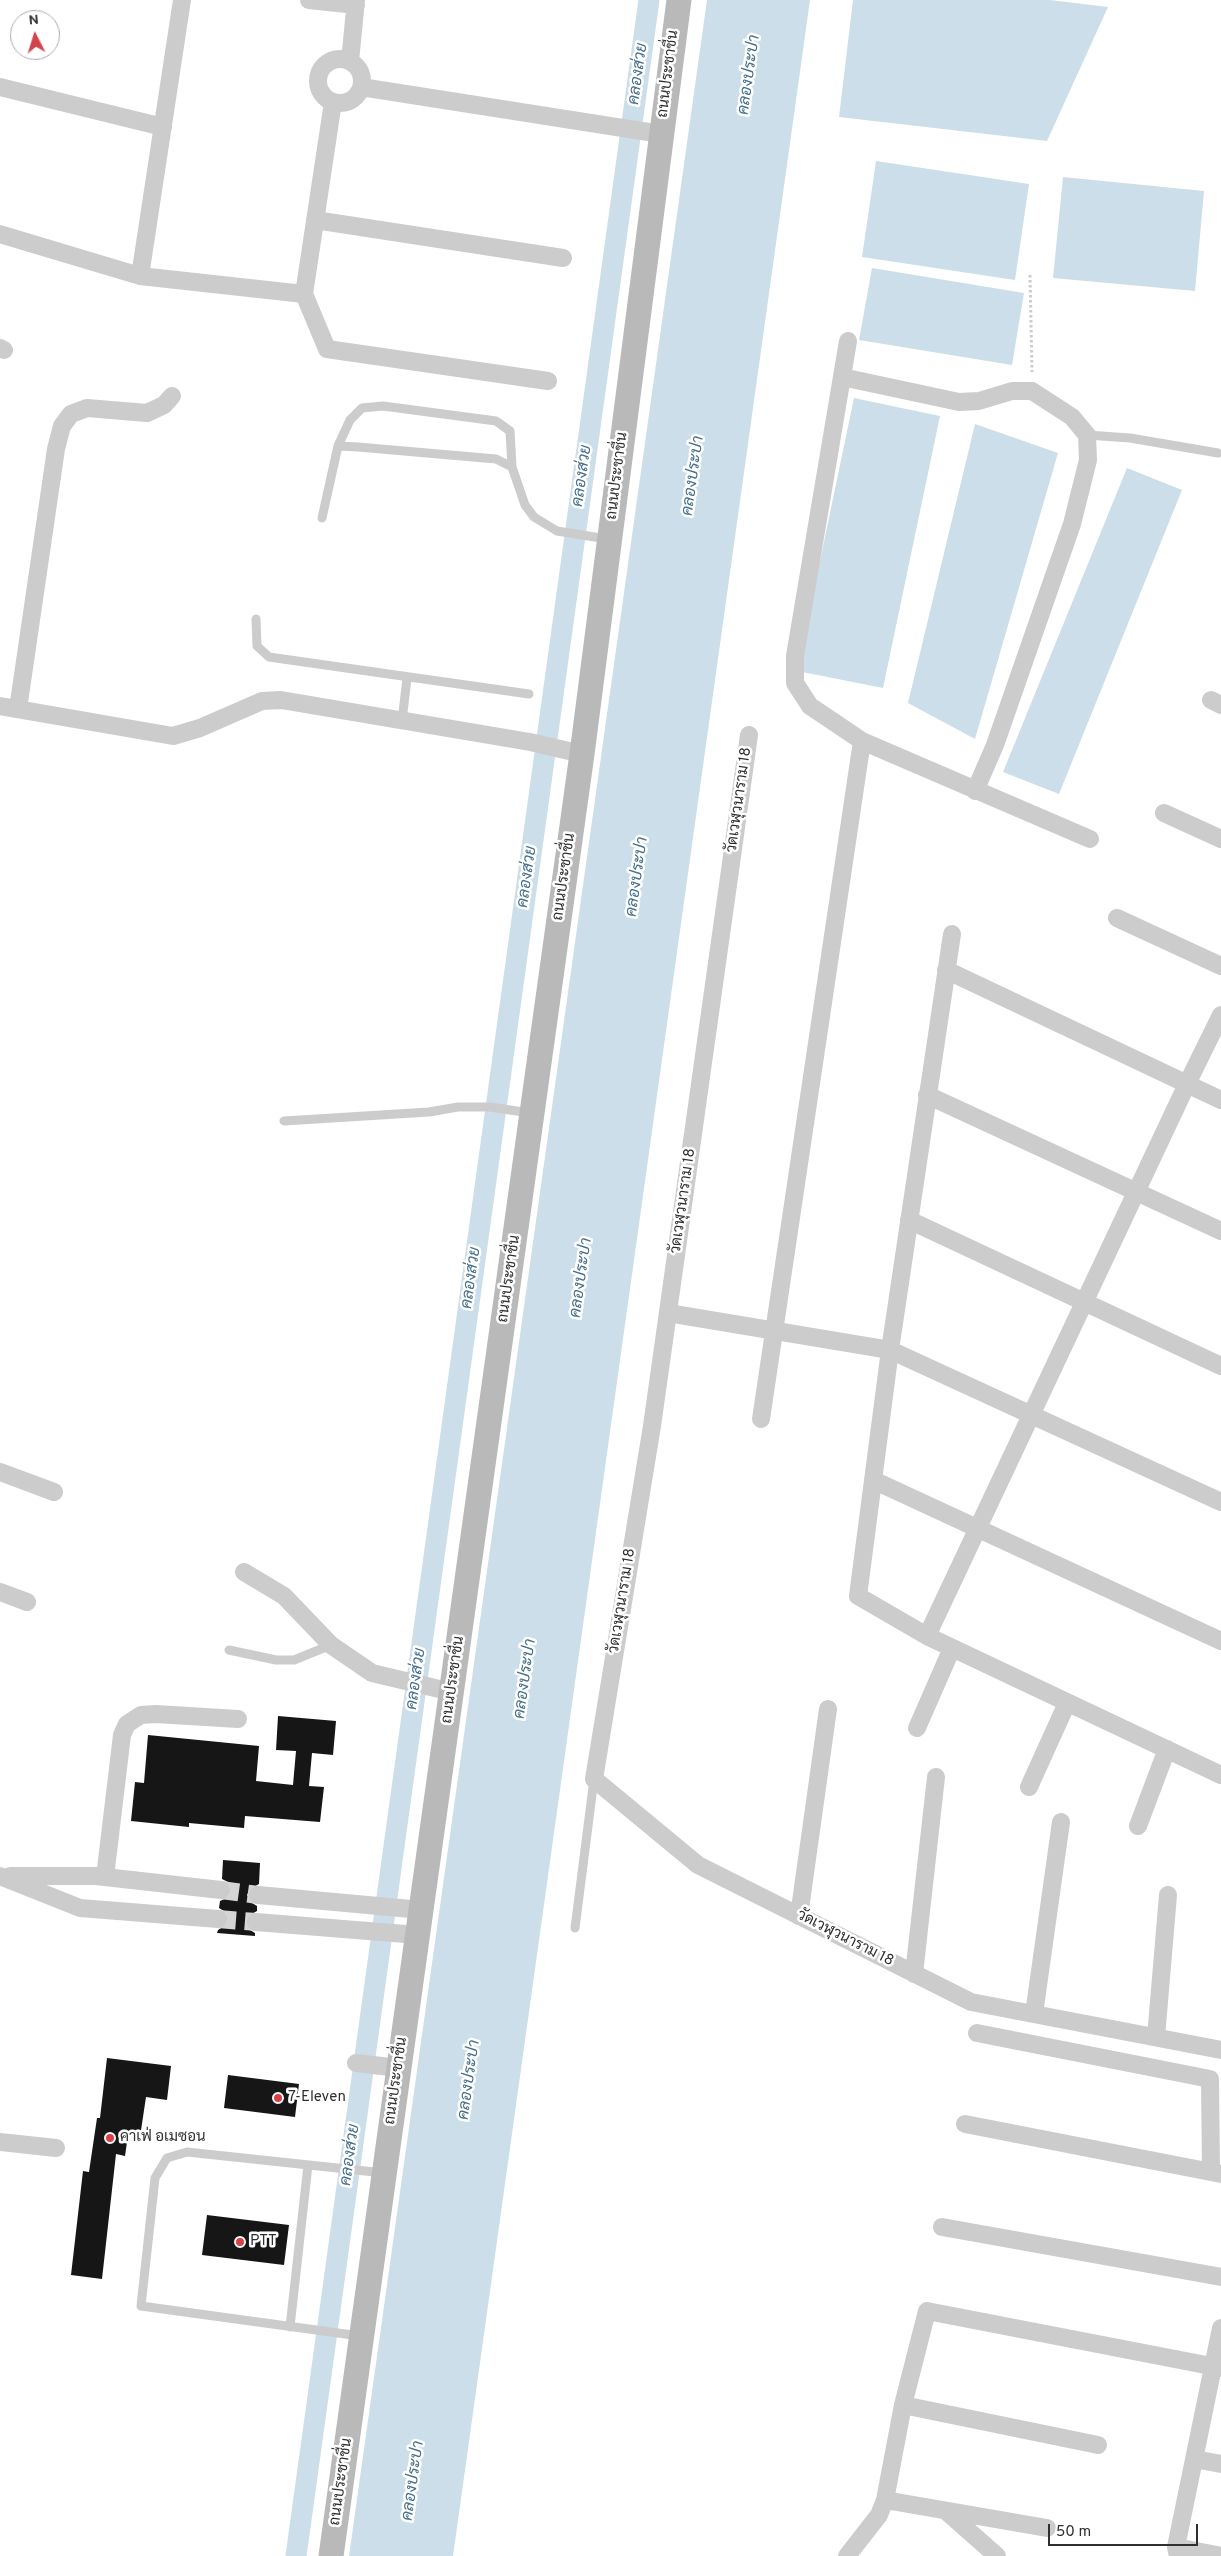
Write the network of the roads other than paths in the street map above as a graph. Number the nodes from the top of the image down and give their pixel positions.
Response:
1 (182, 0) edge
2 (309, 0) edge
3 (679, 0) edge
4 (356, 3) edge
5 (350, 61) junction
6 (0, 87) edge
7 (361, 87) junction
8 (333, 102) junction
9 (163, 127) junction
10 (657, 133) junction
11 (315, 220) junction
12 (0, 234) edge
13 (563, 258) dead end
14 (140, 276) junction
15 (304, 294) junction
16 (848, 341) dead end
17 (842, 377) junction
18 (548, 381) dead end
19 (172, 396) dead end
20 (1087, 435) junction
21 (338, 446) junction
22 (1218, 452) dead end
23 (512, 466) junction
24 (322, 518) dead end
25 (610, 539) junction
26 (256, 619) dead end
27 (407, 678) junction
28 (529, 694) dead end
29 (0, 706) edge
30 (18, 709) junction
31 (402, 721) junction
32 (749, 735) dead end
33 (862, 741) junction
34 (582, 754) junction
35 (975, 791) junction
36 (1164, 812) dead end
37 (1090, 839) dead end
38 (1221, 839) edge
39 (1117, 918) dead end
40 (952, 934) dead end
41 (1221, 966) edge
42 (946, 970) junction
43 (1221, 1015) edge
44 (1187, 1084) junction
45 (927, 1095) junction
46 (1221, 1100) edge
47 (532, 1114) junction
48 (284, 1121) dead end
49 (1136, 1191) junction
50 (909, 1220) junction
51 (1221, 1231) edge
52 (1084, 1302) junction
53 (668, 1313) junction
54 (774, 1330) junction
55 (890, 1350) junction
56 (1221, 1366) edge
57 (1032, 1414) junction
58 (761, 1419) dead end
59 (0, 1472) edge
60 (873, 1480) junction
61 (54, 1492) dead end
62 (1221, 1502) edge
63 (978, 1527) junction
64 (244, 1572) dead end
65 (0, 1592) edge
66 (28, 1602) dead end
67 (927, 1636) junction
68 (1221, 1641) edge
69 (331, 1646) junction
70 (952, 1648) junction
71 (229, 1650) dead end
72 (452, 1692) junction
73 (1067, 1702) junction
74 (828, 1708) dead end
75 (238, 1719) dead end
76 (917, 1728) dead end
77 (1167, 1749) junction
78 (1220, 1771) edge
79 (936, 1777) dead end
80 (594, 1780) junction
81 (1029, 1787) dead end
82 (1061, 1822) dead end
83 (1138, 1826) dead end
84 (0, 1876) edge
85 (105, 1877) junction
86 (221, 1890) tunnel mouth
87 (258, 1894) tunnel mouth
88 (1168, 1895) dead end
89 (422, 1910) junction
90 (799, 1916) junction
91 (218, 1919) tunnel mouth
92 (256, 1922) tunnel mouth
93 (575, 1928) dead end
94 (418, 1935) junction
95 (914, 1974) junction
96 (1034, 2014) junction
97 (978, 2034) dead end
98 (1156, 2037) junction
99 (1221, 2050) edge
100 (356, 2063) dead end
101 (393, 2067) junction
102 (965, 2124) dead end
103 (0, 2142) edge
104 (56, 2148) dead end
105 (313, 2165) junction
106 (384, 2173) junction
107 (1216, 2173) edge
108 (942, 2226) dead end
109 (1221, 2277) edge
110 (294, 2328) junction
111 (1221, 2328) edge
112 (362, 2336) junction
113 (1217, 2368) edge
114 (903, 2405) junction
115 (1098, 2445) dead end
116 (1194, 2459) junction
117 (1221, 2464) edge
118 (885, 2500) junction
119 (946, 2511) junction
120 (1047, 2528) dead end
121 (1177, 2552) edge
122 (331, 2556) edge
123 (847, 2556) edge
124 (997, 2556) edge
125 (1221, 2556) edge

1 - 9 street
2 - 4 street
3 - 10 street, ถนนประชาชื่น
4 - 5 street
5 - 7 street
5 - 8 street
6 - 9 street
7 - 8 street
7 - 10 street
8 - 11 street
9 - 14 street
10 - 25 street, ถนนประชาชื่น
11 - 13 street
11 - 15 street
12 - 14 street
14 - 15 street
15 - 18 street
16 - 17 street
17 - 20 street
17 - 33 street
19 - 30 street
20 - 22 lane
20 - 35 street
21 - 23 lane
21 - 23 lane
21 - 24 lane
23 - 25 lane
25 - 34 street, ถนนประชาชื่น
26 - 27 lane
27 - 28 lane
27 - 31 lane
29 - 30 street
30 - 31 street
31 - 34 street
32 - 53 street, วัดเวฬุวนาราม 18
33 - 35 street
33 - 54 street
34 - 47 street, ถนนประชาชื่น
35 - 37 street
36 - 38 street
39 - 41 street
40 - 42 street
42 - 44 street
42 - 45 street
43 - 44 street
44 - 46 street
44 - 49 street
45 - 49 street
45 - 50 street
47 - 48 lane
47 - 72 street, ถนนประชาชื่น
49 - 51 street
49 - 52 street
50 - 52 street
50 - 55 street
52 - 56 street
52 - 57 street
53 - 54 street
53 - 80 street, วัดเวฬุวนาราม 18
54 - 55 street
54 - 58 street
55 - 57 street
55 - 60 street
57 - 62 street
57 - 63 street
59 - 61 street
60 - 63 street
60 - 67 street
63 - 67 street
63 - 68 street
64 - 69 street
65 - 66 street
67 - 70 street
69 - 71 lane
69 - 72 street
70 - 73 street
70 - 76 street
72 - 89 street, ถนนประชาชื่น
73 - 77 street
73 - 81 street
74 - 90 street
75 - 85 street
77 - 78 street
77 - 83 street
79 - 95 street
80 - 90 street, วัดเวฬุวนาราม 18
80 - 93 lane
82 - 96 street
84 - 85 street
84 - 91 street
85 - 86 street
87 - 89 street
88 - 98 street
89 - 94 street, ถนนประชาชื่น
90 - 95 street, วัดเวฬุวนาราม 18
92 - 94 street
94 - 101 street, ถนนประชาชื่น
95 - 96 street, วัดเวฬุวนาราม 18
96 - 98 street, วัดเวฬุวนาราม 18
97 - 107 street
98 - 99 street, วัดเวฬุวนาราม 18
100 - 101 street
101 - 106 street, ถนนประชาชื่น
102 - 107 street
103 - 104 street
105 - 106 lane
105 - 110 lane
105 - 110 lane
106 - 112 street, ถนนประชาชื่น
108 - 109 street
110 - 112 lane
111 - 113 street
112 - 122 street, ถนนประชาชื่น
113 - 114 street
113 - 116 street
114 - 115 street
114 - 118 street
116 - 117 street
116 - 121 street
118 - 119 street
118 - 123 street
119 - 120 street
119 - 124 street
121 - 125 street

